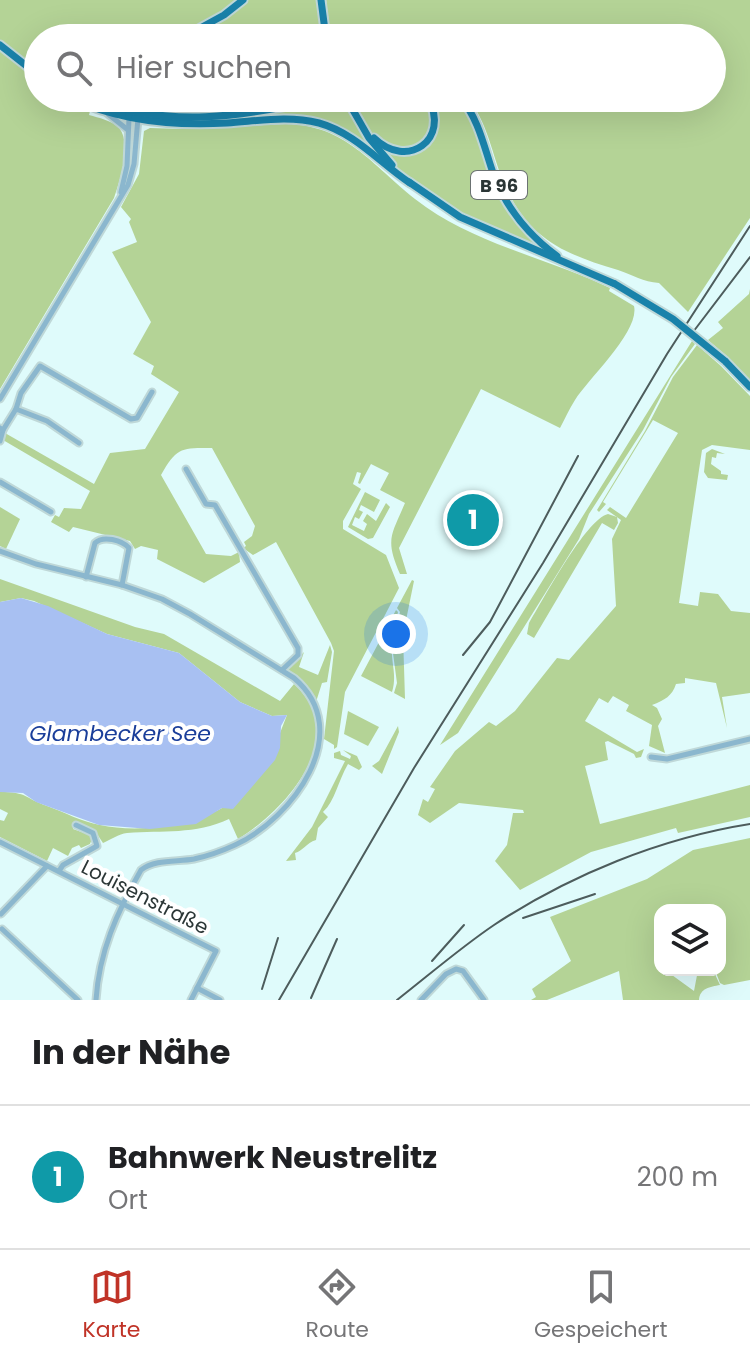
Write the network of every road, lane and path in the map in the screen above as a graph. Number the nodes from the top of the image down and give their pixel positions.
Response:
1 (243, 0) edge
2 (321, 0) edge
3 (208, 24) edge
4 (324, 24) edge
5 (0, 45) edge
6 (24, 64) edge
7 (106, 112) edge
8 (113, 112) edge
9 (124, 112) edge
10 (264, 112) edge
11 (353, 112) edge
12 (434, 112) edge
13 (471, 112) edge
14 (260, 113) junction
15 (129, 114) junction
16 (138, 116) junction
17 (198, 123) junction
18 (361, 125) junction
19 (129, 131) junction
20 (410, 183) junction
21 (108, 218) junction
22 (565, 262) junction
23 (750, 387) edge
24 (152, 392) dead end
25 (0, 399) edge
26 (16, 409) junction
27 (2, 429) edge
28 (0, 441) edge
29 (79, 443) dead end
30 (186, 469) dead end
31 (0, 482) edge
32 (51, 512) dead end
33 (0, 551) edge
34 (86, 577) junction
35 (122, 585) junction
36 (282, 670) junction
37 (750, 739) edge
38 (651, 757) dead end
39 (76, 825) dead end
40 (0, 842) edge
41 (47, 866) junction
42 (59, 871) junction
43 (123, 904) junction
44 (2, 921) edge
45 (197, 988) junction
46 (78, 1000) edge
47 (96, 1000) edge
48 (191, 1000) edge
49 (220, 1000) edge
50 (421, 1000) edge
51 (484, 1000) edge

1 - 3 main road
2 - 4 main road
5 - 6 main road
7 - 19 street
8 - 15 main road
9 - 15 main road
10 - 14 main road, B 96
11 - 18 main road, B 96
12 - 18 main road, B 96
13 - 22 main road, B 96
14 - 16 main road, B 96
14 - 17 main road, B 96
15 - 16 main road, B 96
15 - 19 street
16 - 17 main road, B 96
16 - 21 street
17 - 20 main road, B 96
18 - 20 main road, B 96
19 - 21 street
20 - 22 main road, B 96
21 - 25 street
22 - 23 main road, B 96, bridge
24 - 26 street
26 - 27 street
26 - 29 street
27 - 28 street
30 - 36 street
31 - 32 street
33 - 34 street
34 - 35 street
34 - 35 street
35 - 36 street
36 - 43 street
37 - 38 street
39 - 42 street, Louisenstraße
40 - 41 street, Louisenstraße
41 - 42 street, Louisenstraße
41 - 44 street
42 - 43 street, Louisenstraße
43 - 45 street, Louisenstraße
43 - 47 street
44 - 46 street
45 - 48 street
45 - 49 street
50 - 51 street

